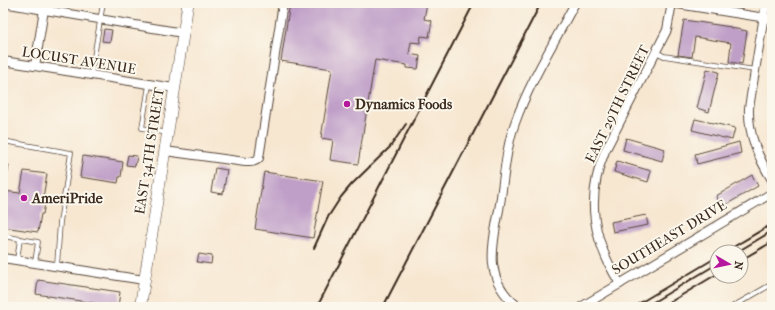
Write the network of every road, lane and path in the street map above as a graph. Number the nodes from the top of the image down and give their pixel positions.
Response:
1 (3, 3) edge
2 (103, 3) edge
3 (188, 3) edge
4 (283, 3) edge
5 (575, 3) edge
6 (671, 3) edge
7 (766, 3) edge
8 (44, 6) edge
9 (768, 18) edge
10 (101, 19) junction
11 (183, 33) junction
12 (656, 52) junction
13 (3, 61) edge
14 (35, 66) junction
15 (755, 70) junction
16 (91, 75) junction
17 (149, 85) junction
18 (174, 88) junction
19 (168, 133) junction
20 (3, 141) edge
21 (165, 151) junction
22 (772, 180) edge
23 (772, 193) edge
24 (3, 236) edge
25 (20, 239) junction
26 (3, 258) edge
27 (17, 260) junction
28 (35, 263) junction
29 (57, 266) junction
30 (144, 280) junction
31 (620, 284) junction
32 (772, 284) edge
33 (140, 306) edge
34 (518, 306) edge
35 (581, 307) edge
36 (732, 307) edge

1 - 8 street
2 - 10 lane
3 - 11 main road, EAST 34TH STREET
4 - 21 street
5 - 34 street
6 - 9 street
6 - 12 street, EAST 29TH STREET
7 - 9 street
8 - 10 street
8 - 14 street
9 - 15 street
10 - 11 street
10 - 16 lane
11 - 18 main road, EAST 34TH STREET
12 - 15 lane
12 - 31 street, EAST 29TH STREET
13 - 14 street, LOCUST AVENUE
14 - 16 street, LOCUST AVENUE
15 - 22 street
16 - 17 street, LOCUST AVENUE
17 - 18 street, LOCUST AVENUE
17 - 19 lane
18 - 19 main road, EAST 34TH STREET
19 - 21 main road, EAST 34TH STREET
20 - 29 lane
21 - 30 main road, EAST 34TH STREET
23 - 31 street, SOUTHEAST DRIVE
24 - 25 lane
25 - 27 lane
25 - 28 lane
26 - 27 street
27 - 28 street
28 - 29 street
29 - 30 street
30 - 33 main road, EAST 34TH STREET
31 - 35 street, SOUTHEAST DRIVE
32 - 36 lane

